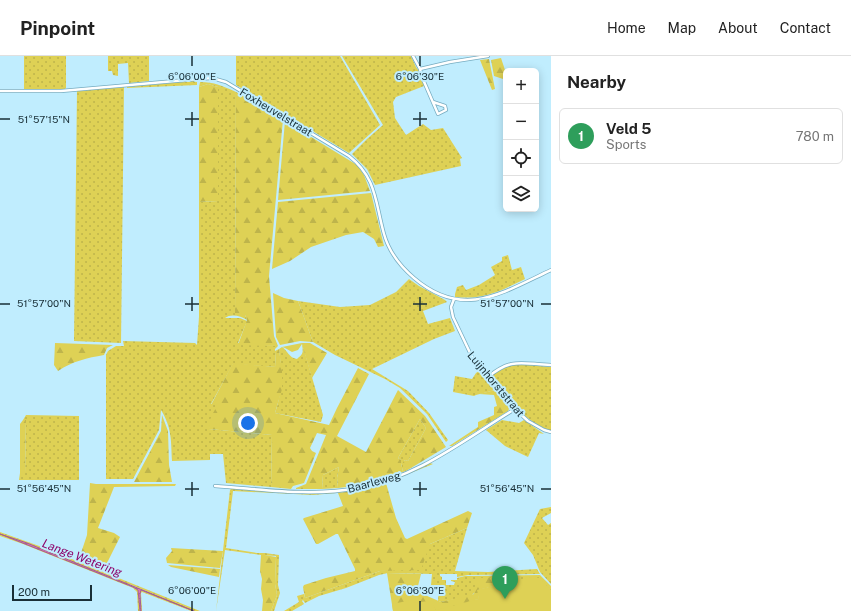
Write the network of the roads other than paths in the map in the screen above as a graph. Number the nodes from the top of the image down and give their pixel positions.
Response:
1 (413, 56) edge
2 (488, 56) edge
3 (420, 69) junction
4 (0, 91) edge
5 (433, 102) junction
6 (551, 270) edge
7 (454, 299) junction
8 (551, 364) edge
9 (488, 377) junction
10 (515, 409) junction
11 (551, 432) edge
12 (215, 486) dead end

1 - 3 street
2 - 3 street
3 - 5 street
4 - 7 street, Foxheuvelstraat
5 - 5 street
6 - 7 street, Foxheuvelstraat
7 - 9 street, Luijnhorststraat
8 - 9 street
9 - 10 street, Luijnhorststraat
10 - 11 street, Luijnhorststraat
10 - 12 street, Baarleweg

